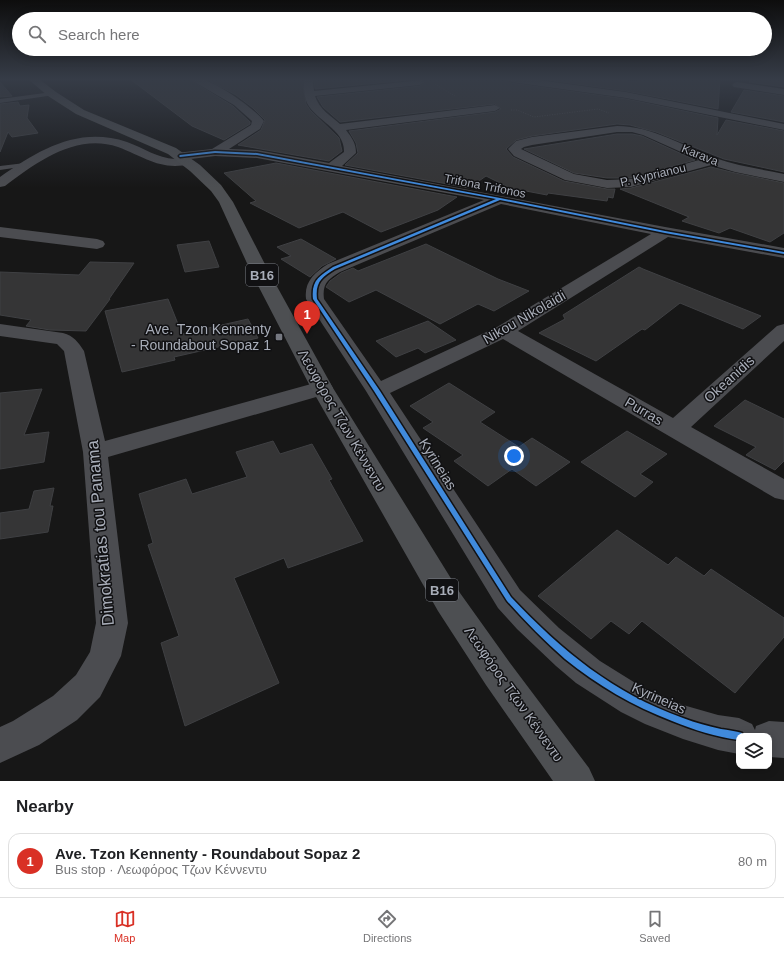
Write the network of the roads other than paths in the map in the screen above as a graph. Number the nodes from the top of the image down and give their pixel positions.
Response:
1 (88, 115) edge
2 (252, 115) edge
3 (324, 115) edge
4 (437, 115) edge
5 (740, 115) edge
6 (784, 127) edge
7 (338, 128) junction
8 (523, 143) joint
9 (215, 152) junction
10 (291, 160) junction
11 (711, 161) junction
12 (187, 162) junction
13 (25, 165) junction
14 (332, 167) junction
15 (0, 168) edge
16 (784, 178) edge
17 (0, 183) edge
18 (500, 199) junction
19 (0, 232) edge
20 (665, 232) junction
21 (97, 244) dead end
22 (784, 253) edge
23 (0, 330) edge
24 (784, 330) edge
25 (504, 331) junction
26 (322, 388) junction
27 (378, 391) junction
28 (675, 429) junction
29 (95, 452) junction
30 (784, 491) edge
31 (736, 735) edge
32 (772, 739) edge
33 (784, 740) edge
34 (0, 745) edge
35 (576, 781) edge

1 - 12 main road, Λεωφόρος Τζων Κέννεντυ / B16
2 - 9 street
3 - 7 street
4 - 7 street
5 - 6 street
7 - 14 street
8 - 11 street, Karava
8 - 11 street, P. Kyprianou
9 - 10 street, Trifona Trifonos
9 - 12 street, Trifona Trifonos
10 - 12 street, Trifona Trifonos
10 - 14 street, Trifona Trifonos
11 - 16 street, Karava
12 - 13 street
12 - 26 main road, Λεωφόρος Τζων Κέννεντυ / B16
13 - 15 lane
13 - 17 street
14 - 18 street, Trifona Trifonos
18 - 20 street, Trifona Trifonos
18 - 27 street, Kyrineias
19 - 21 street
20 - 22 street, Trifona Trifonos
20 - 25 street, Nikou Nikolaidi
23 - 29 street, Dimokratias tou Panama
24 - 28 street, Okeanidis
25 - 27 street, Nikou Nikolaidi
25 - 28 street, Purras
26 - 29 street
26 - 35 main road, Λεωφόρος Τζων Κέννεντυ / B16
27 - 31 street, Kyrineias
28 - 30 street, Purras
29 - 34 street, Dimokratias tou Panama
32 - 33 street

